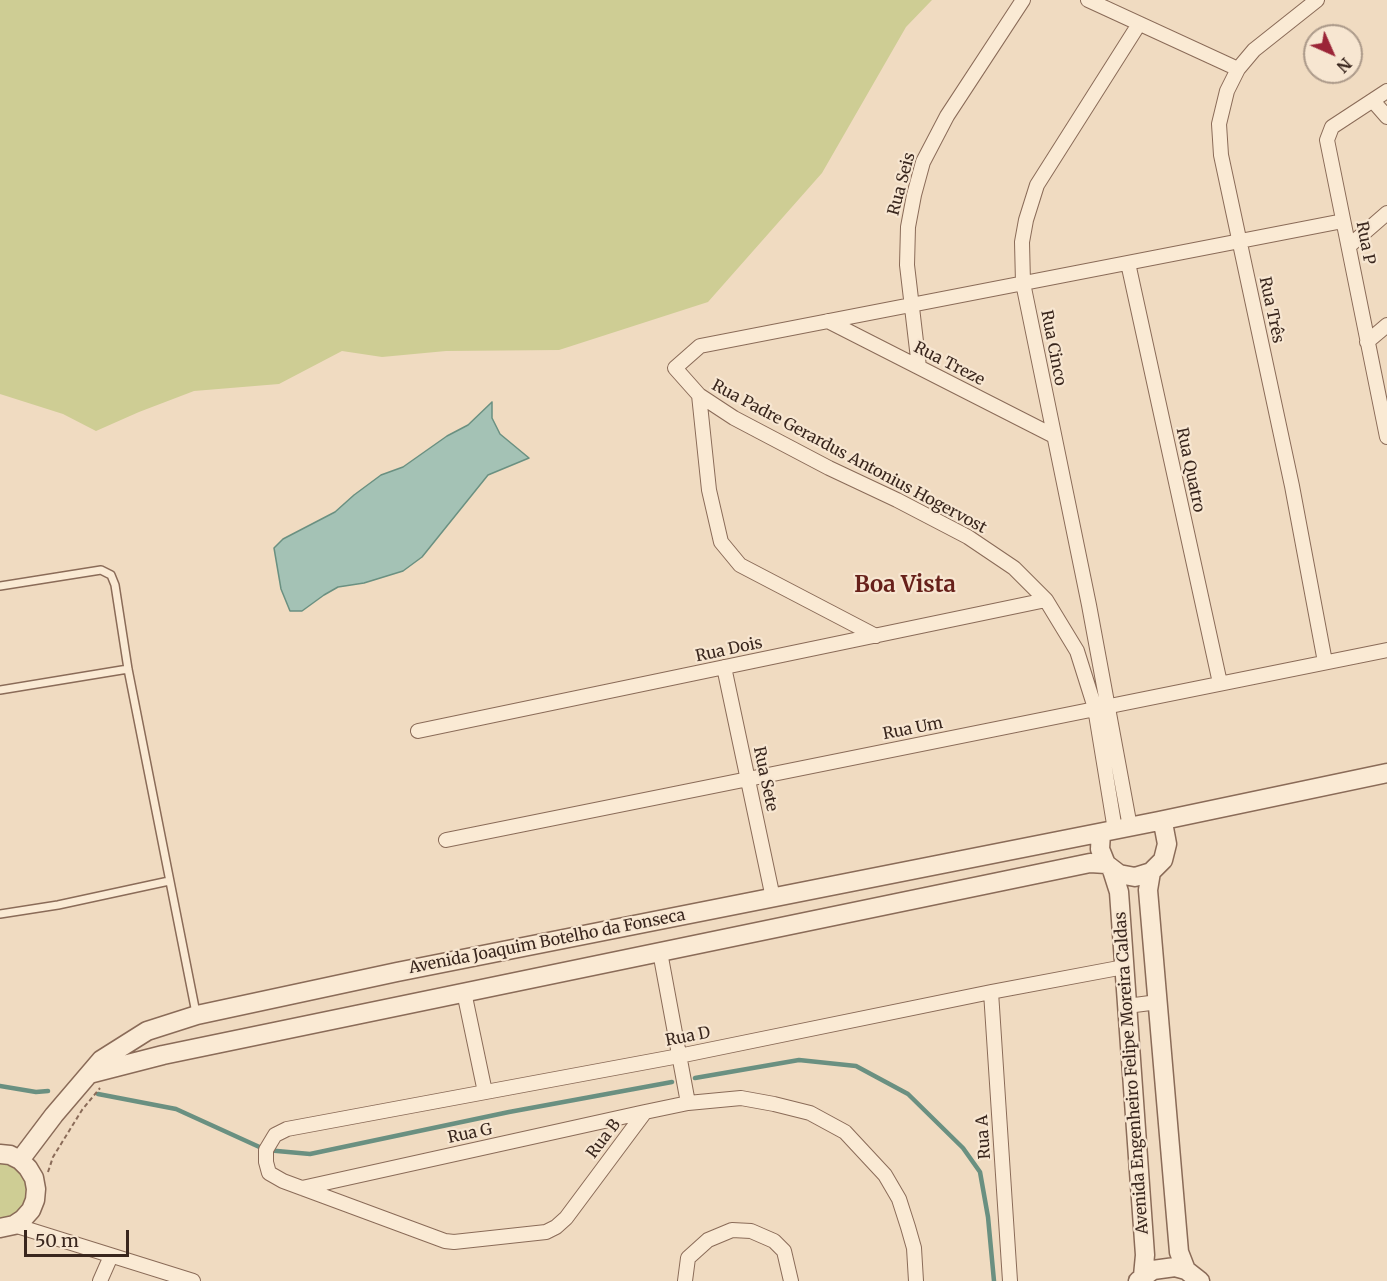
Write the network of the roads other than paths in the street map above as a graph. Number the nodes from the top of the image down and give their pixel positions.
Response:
1 (1023, 0) edge
2 (1088, 0) edge
3 (1317, 0) edge
4 (1139, 24) junction
5 (1238, 69) junction
6 (1387, 91) edge
7 (1373, 101) junction
8 (1387, 117) edge
9 (1387, 213) edge
10 (1343, 221) junction
11 (1240, 241) junction
12 (1349, 246) junction
13 (1128, 263) junction
14 (1023, 283) junction
15 (911, 305) junction
16 (828, 321) junction
17 (1387, 325) edge
18 (1367, 342) junction
19 (919, 367) junction
20 (699, 396) junction
21 (1054, 436) junction
22 (1387, 437) edge
23 (0, 586) edge
24 (1046, 600) junction
25 (876, 636) junction
26 (1387, 650) edge
27 (1325, 662) junction
28 (724, 668) junction
29 (128, 669) junction
30 (1220, 683) junction
31 (0, 690) edge
32 (1101, 707) junction
33 (418, 731) dead end
34 (1387, 773) edge
35 (748, 779) junction
36 (1159, 821) junction
37 (1115, 830) junction
38 (446, 840) dead end
39 (1109, 867) junction
40 (1151, 872) junction
41 (169, 881) junction
42 (773, 898) junction
43 (0, 914) edge
44 (660, 952) junction
45 (1124, 967) junction
46 (464, 992) junction
47 (991, 992) junction
48 (1158, 1002) junction
49 (1127, 1006) junction
50 (197, 1016) junction
51 (679, 1056) junction
52 (89, 1074) junction
53 (485, 1092) junction
54 (688, 1103) junction
55 (645, 1113) junction
56 (266, 1150) joint
57 (0, 1154) edge
58 (20, 1160) junction
59 (302, 1188) junction
60 (7, 1226) edge
61 (111, 1256) junction
62 (1193, 1276) edge
63 (178, 1279) edge
64 (1141, 1279) edge
65 (100, 1281) edge
66 (193, 1281) edge
67 (685, 1281) edge
68 (791, 1281) edge
69 (916, 1281) edge
70 (1010, 1281) edge

1 - 15 street, Rua Seis
2 - 4 street
3 - 5 street, Rua Três
4 - 5 street
4 - 14 street, Rua Cinco
5 - 11 street, Rua Três
6 - 7 street
7 - 8 street
7 - 10 street, Rua P
9 - 12 street
10 - 11 street
10 - 12 street, Rua P
11 - 13 street
11 - 27 street, Rua Três
12 - 18 street, Rua P
13 - 14 street
13 - 30 street, Rua Quatro
14 - 15 street
14 - 21 street, Rua Cinco
15 - 16 street
15 - 19 street, Rua Seis
16 - 19 street, Rua Treze
16 - 20 street, Rua Padre Gerardus Antonius Hogervost
17 - 18 street
18 - 22 street, Rua P
19 - 21 street, Rua Treze
20 - 24 street, Rua Padre Gerardus Antonius Hogervost
20 - 25 street
21 - 32 street, Rua Cinco
23 - 29 lane
24 - 25 street, Rua Dois
24 - 32 street, Rua Padre Gerardus Antonius Hogervost
25 - 28 street, Rua Dois
26 - 27 street, Rua Um
27 - 30 street, Rua Um
28 - 33 street, Rua Dois
28 - 35 street, Rua Sete
29 - 31 lane
29 - 41 lane
30 - 32 street, Rua Um
32 - 35 street, Rua Um
32 - 37 street, Rua Padre Gerardus Antonius Hogervost
34 - 36 street
35 - 38 street, Rua Um
35 - 42 street, Rua Sete
36 - 37 street
36 - 40 street, Avenida Engenheiro Felipe Moreira Caldas
37 - 39 street, Avenida Engenheiro Felipe Moreira Caldas
37 - 42 street, Avenida Joaquim Botelho da Fonseca
39 - 40 street
39 - 44 street
39 - 45 street, Avenida Engenheiro Felipe Moreira Caldas
40 - 48 street, Avenida Engenheiro Felipe Moreira Caldas
41 - 43 lane
41 - 50 lane
42 - 50 street, Avenida Joaquim Botelho da Fonseca
44 - 46 street
44 - 51 street
45 - 47 street, Rua D
45 - 49 street, Avenida Engenheiro Felipe Moreira Caldas
46 - 52 street
46 - 53 street
47 - 51 street, Rua D
47 - 70 street, Rua A
48 - 49 street
48 - 62 street, Avenida Engenheiro Felipe Moreira Caldas
49 - 64 street, Avenida Engenheiro Felipe Moreira Caldas
50 - 52 street, Avenida Joaquim Botelho da Fonseca
51 - 53 street, Rua D
51 - 54 street
52 - 58 street, Avenida Joaquim Botelho da Fonseca
53 - 56 street, Rua D
54 - 55 street, Rua B
54 - 69 street, Rua B
55 - 59 street, Rua G
55 - 59 street, Rua B
56 - 59 street, Rua B
57 - 58 street
58 - 60 street
60 - 61 street
61 - 63 street
61 - 65 street
62 - 64 street, Avenida Engenheiro Felipe Moreira Caldas
63 - 66 street
67 - 68 street

